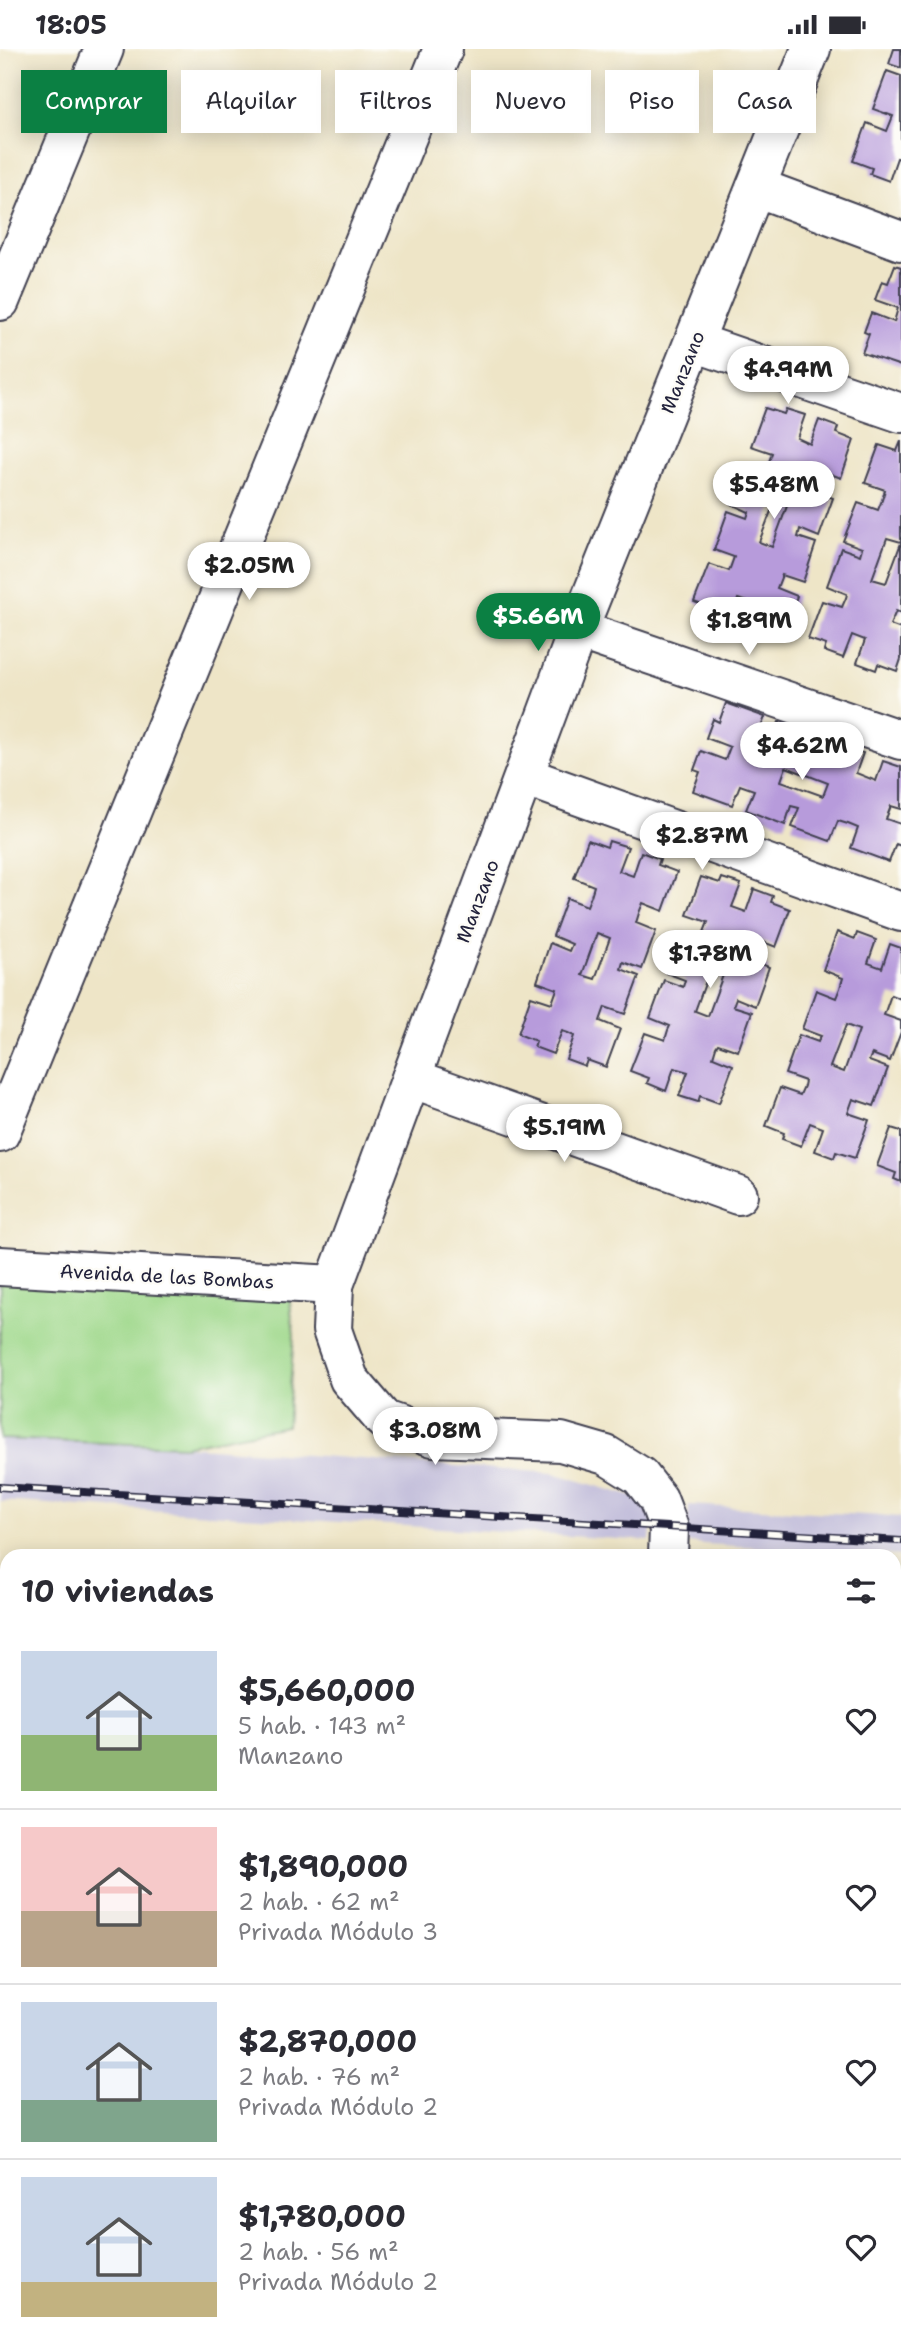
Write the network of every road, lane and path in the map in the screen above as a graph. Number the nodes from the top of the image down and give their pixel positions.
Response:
1 (104, 49) edge
2 (443, 49) edge
3 (811, 49) edge
4 (756, 187) junction
5 (901, 241) edge
6 (0, 301) edge
7 (694, 342) junction
8 (901, 413) edge
9 (578, 630) junction
10 (901, 740) edge
11 (524, 776) junction
12 (901, 912) edge
13 (411, 1078) junction
14 (0, 1133) edge
15 (738, 1195) dead end
16 (0, 1266) edge
17 (334, 1285) junction
18 (668, 1549) edge

1 - 6 street
2 - 14 street
3 - 4 street, Manzano
4 - 5 street
4 - 7 street, Manzano
7 - 8 street
7 - 9 street, Manzano
9 - 10 street
9 - 11 street, Manzano
11 - 12 street
11 - 13 street, Manzano
13 - 15 street
13 - 17 street, Manzano
16 - 17 street, Avenida de las Bombas
17 - 18 street, Manzano

